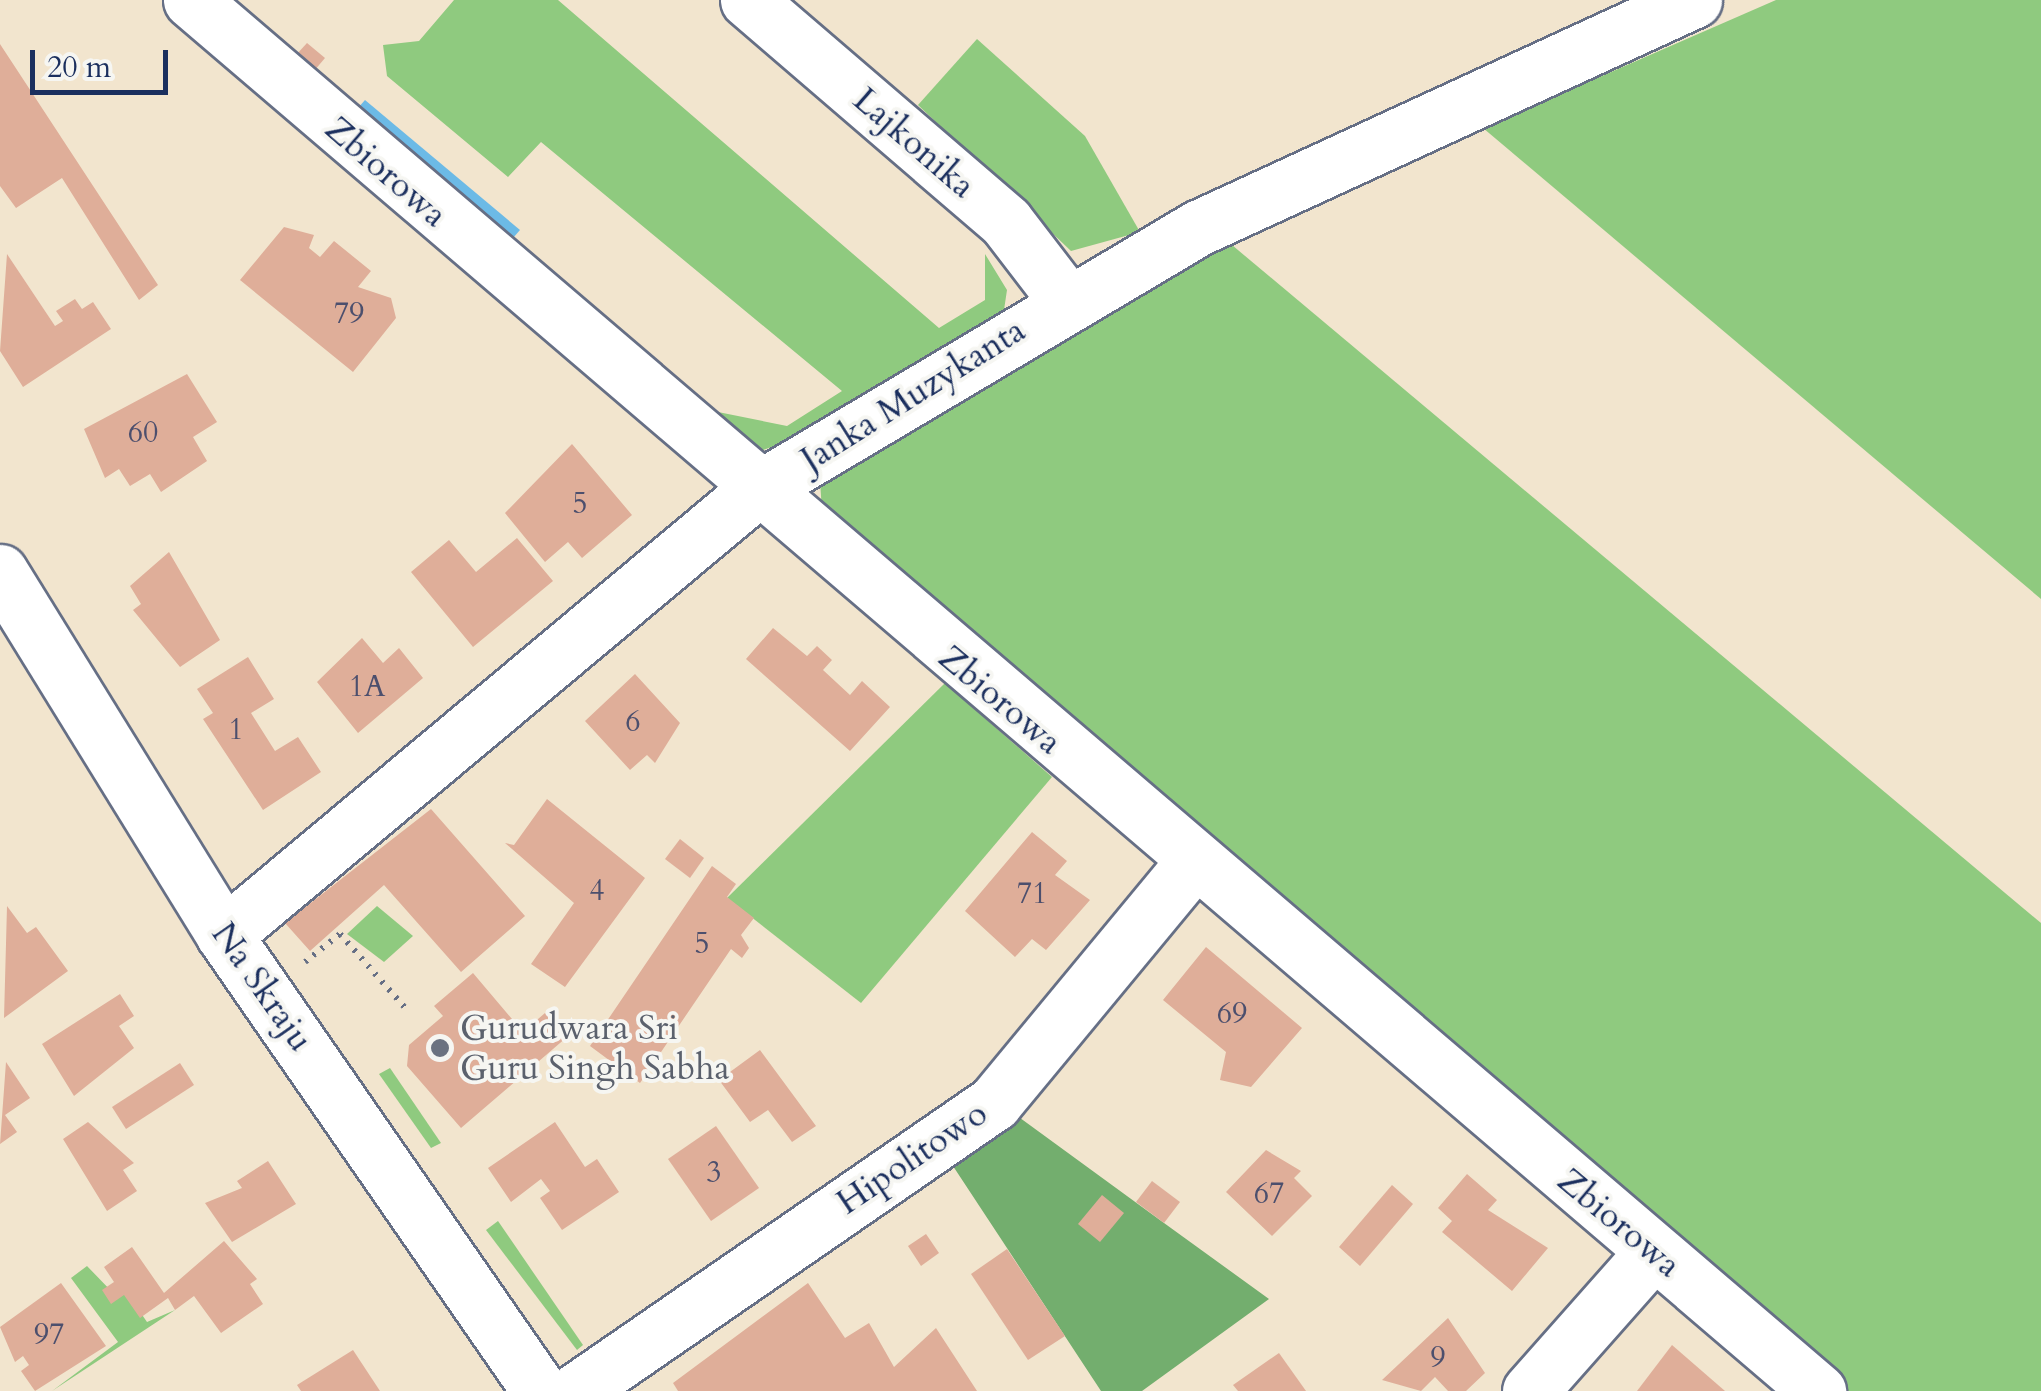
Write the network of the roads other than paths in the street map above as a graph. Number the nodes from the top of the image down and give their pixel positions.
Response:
1 (191, 0) edge
2 (748, 0) edge
3 (1694, 0) edge
4 (1065, 299) junction
5 (755, 491) junction
6 (0, 572) edge
7 (1192, 864) junction
8 (224, 935) junction
9 (1653, 1252) junction
10 (540, 1391) edge
11 (576, 1391) edge
12 (1530, 1391) edge
13 (1818, 1391) edge

1 - 5 street, Zbiorowa
2 - 4 street, Lajkonika
3 - 4 street, Janka Muzykanta
4 - 5 street, Janka Muzykanta
5 - 7 street, Zbiorowa
5 - 8 street, Janka Muzykanta
6 - 8 street, Na Skraju
7 - 9 street, Zbiorowa
7 - 11 street, Hipolitowo
8 - 10 street, Na Skraju
9 - 12 street
9 - 13 street, Zbiorowa

